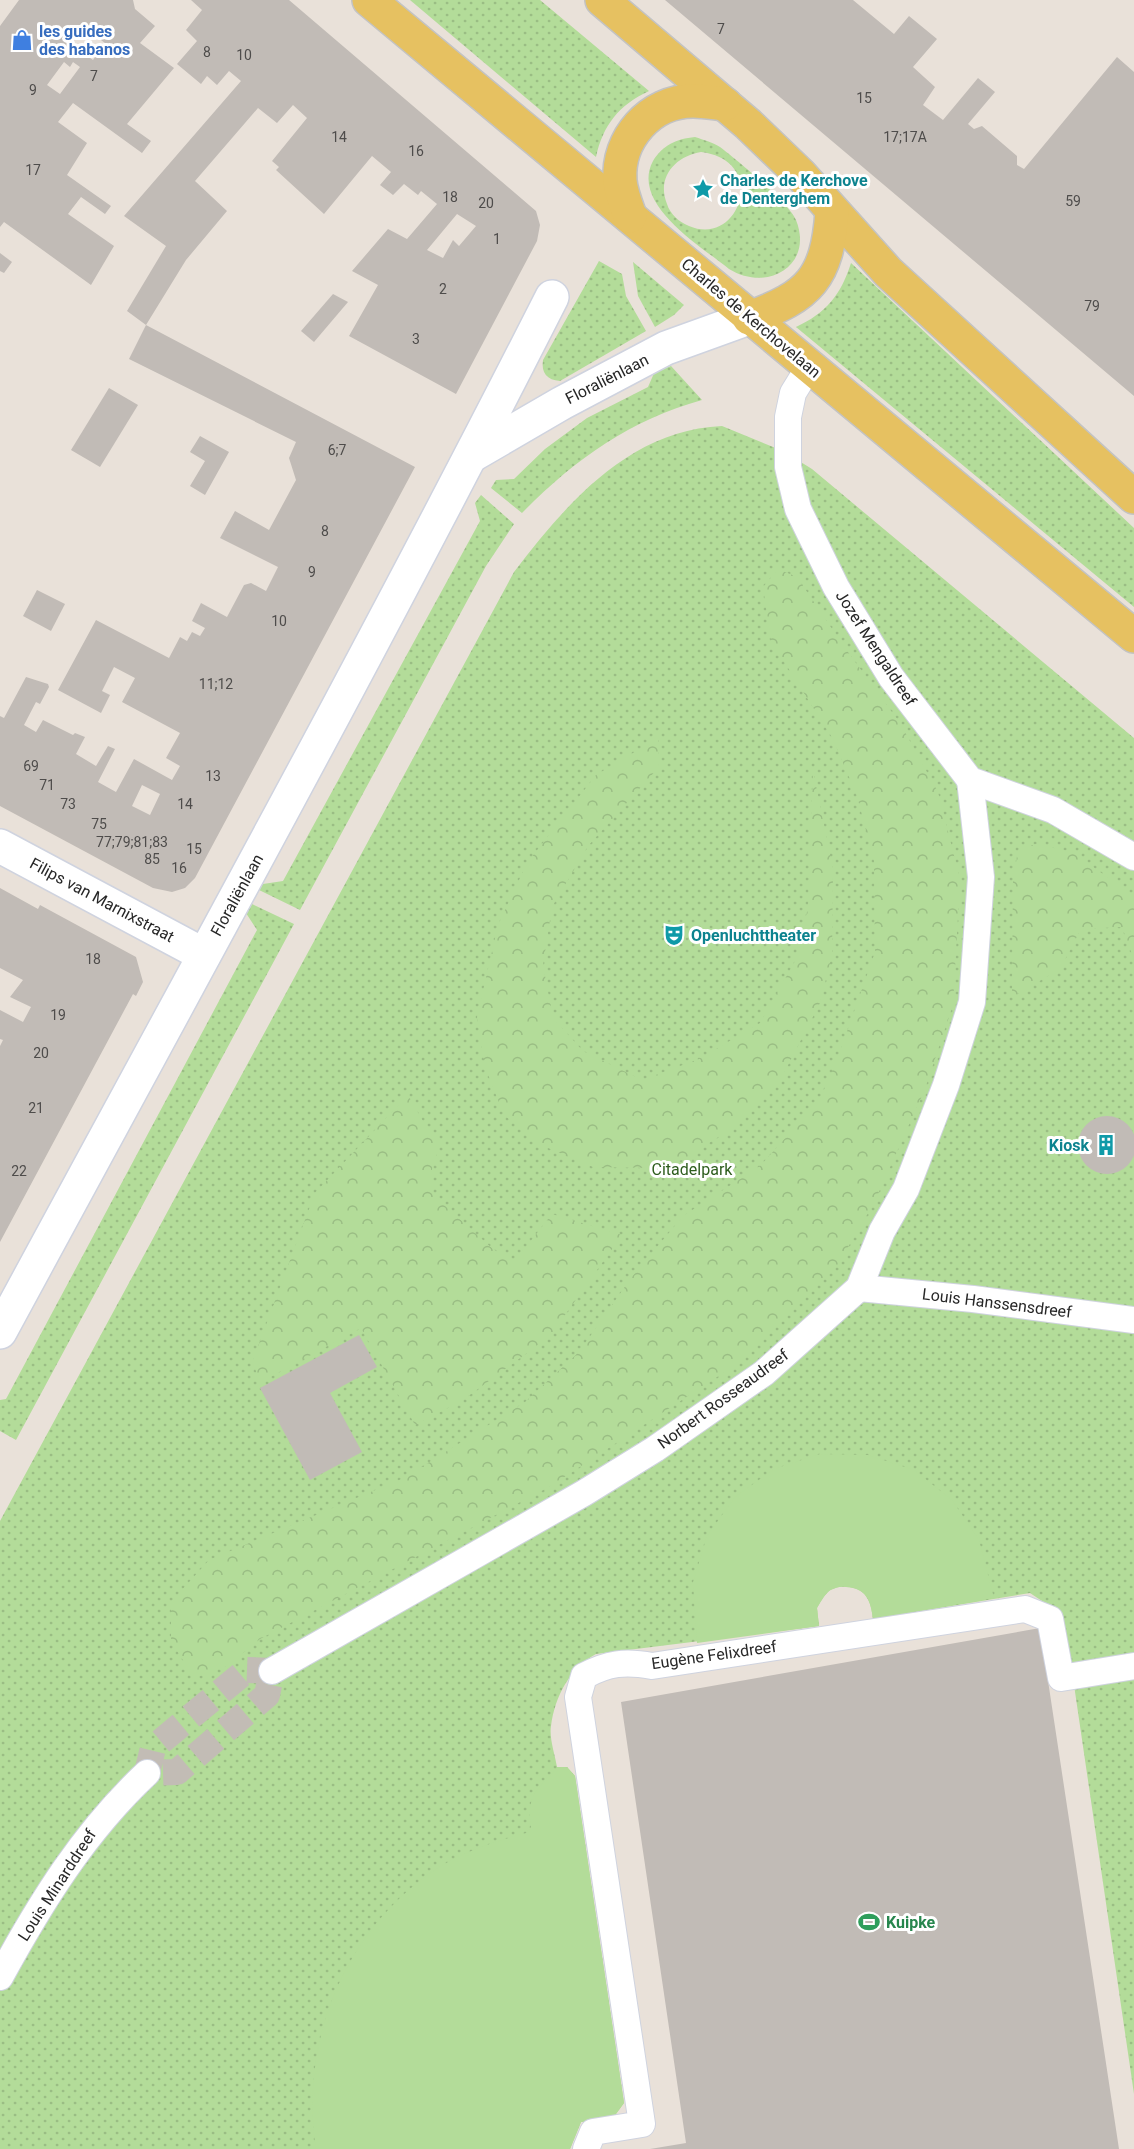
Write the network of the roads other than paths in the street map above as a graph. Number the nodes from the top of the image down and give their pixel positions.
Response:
1 (369, 0) edge
2 (602, 0) edge
3 (725, 104) junction
4 (832, 212) junction
5 (630, 216) junction
6 (552, 297) dead end
7 (749, 318) junction
8 (809, 367) junction
9 (471, 456) junction
10 (1134, 496) edge
11 (1134, 636) edge
12 (970, 780) junction
13 (0, 846) edge
14 (1134, 857) edge
15 (204, 955) junction
16 (859, 1288) junction
17 (1134, 1320) edge
18 (0, 1332) edge
19 (1134, 1666) edge
20 (272, 1671) tunnel mouth
21 (147, 1773) dead end
22 (0, 1977) edge
23 (586, 2149) edge

1 - 5 main road, Charles de Kerchovelaan
2 - 3 main road
3 - 4 main road
3 - 5 main road
4 - 7 main road
4 - 10 main road
5 - 7 main road, Charles de Kerchovelaan
6 - 9 street, Floraliënlaan
7 - 8 main road, Charles de Kerchovelaan
7 - 9 street, Floraliënlaan
8 - 11 main road, Charles de Kerchovelaan
8 - 12 street, Jozef Mengaldreef
9 - 15 street, Floraliënlaan
12 - 14 street
12 - 16 street, Norbert Rosseaudreef
13 - 15 street, Filips van Marnixstraat
15 - 18 street, Floraliënlaan
16 - 17 street, Louis Hanssensdreef
16 - 20 street, Norbert Rosseaudreef
19 - 23 street, Eugène Felixdreef
21 - 22 street, Louis Minarddreef

